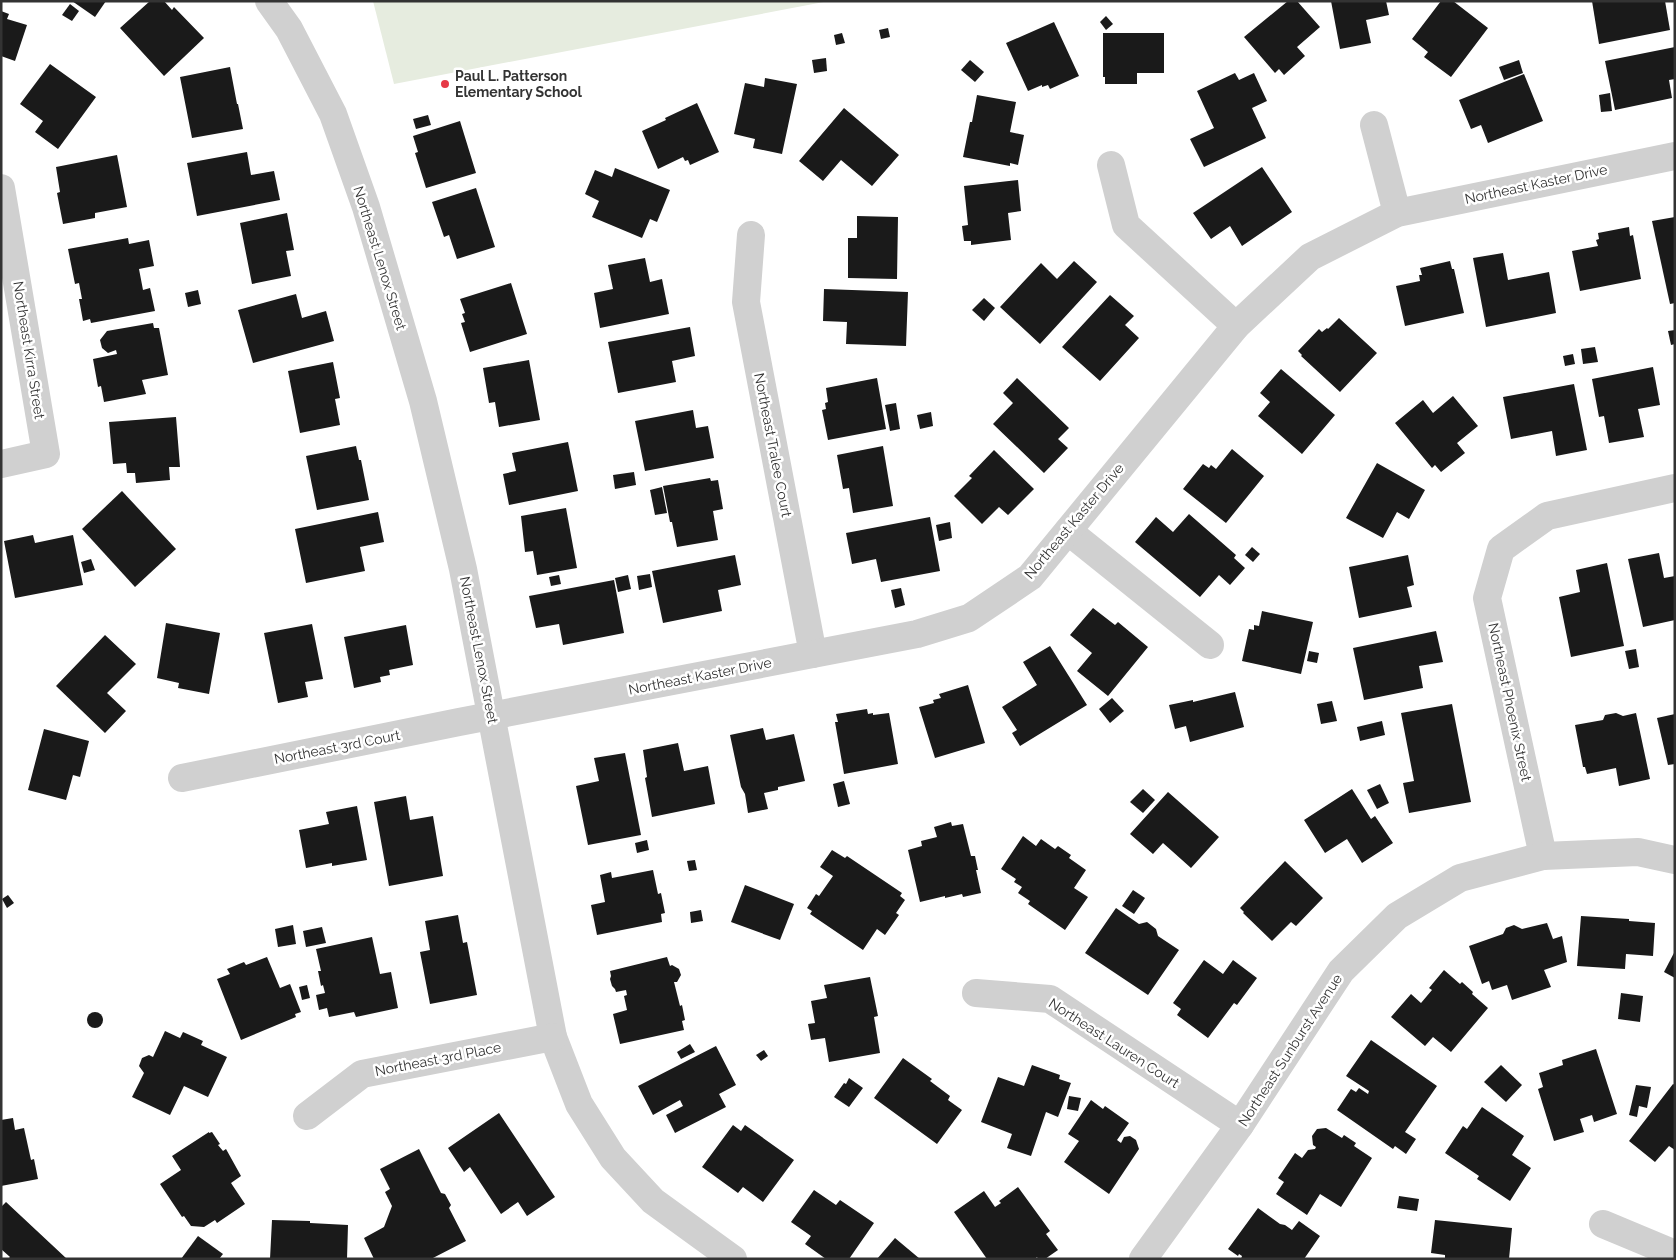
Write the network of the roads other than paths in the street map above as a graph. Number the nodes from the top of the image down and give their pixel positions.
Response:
1 (270, 1) edge
2 (1374, 126) dead end
3 (1675, 156) edge
4 (1111, 165) dead end
5 (1, 188) edge
6 (1397, 213) junction
7 (751, 235) dead end
8 (1236, 326) junction
9 (1, 464) edge
10 (1675, 488) edge
11 (1068, 531) junction
12 (1210, 646) dead end
13 (813, 654) junction
14 (492, 716) junction
15 (182, 778) dead end
16 (1543, 856) junction
17 (1675, 860) edge
18 (976, 993) dead end
19 (554, 1037) junction
20 (307, 1116) dead end
21 (1240, 1125) junction
22 (1603, 1224) dead end
23 (1675, 1258) edge
24 (733, 1259) edge
25 (1143, 1259) edge

1 - 14 street, Northeast Lenox Street
2 - 6 street
3 - 6 street, Northeast Kaster Drive
4 - 8 street
5 - 9 street, Northeast Kirra Street
6 - 8 street, Northeast Kaster Drive
7 - 13 street, Northeast Tralee Court
8 - 11 street, Northeast Kaster Drive
10 - 16 street, Northeast Phoenix Street
11 - 12 street
11 - 13 street, Northeast Kaster Drive
13 - 14 street, Northeast Kaster Drive
14 - 15 street, Northeast 3rd Court
14 - 19 street, Northeast Lenox Street
16 - 17 street, Northeast Sunburst Avenue
16 - 21 street, Northeast Sunburst Avenue
18 - 21 street, Northeast Lauren Court
19 - 20 street, Northeast 3rd Place
19 - 24 street, Northeast Lenox Street
21 - 25 street, Northeast Sunburst Avenue
22 - 23 street

